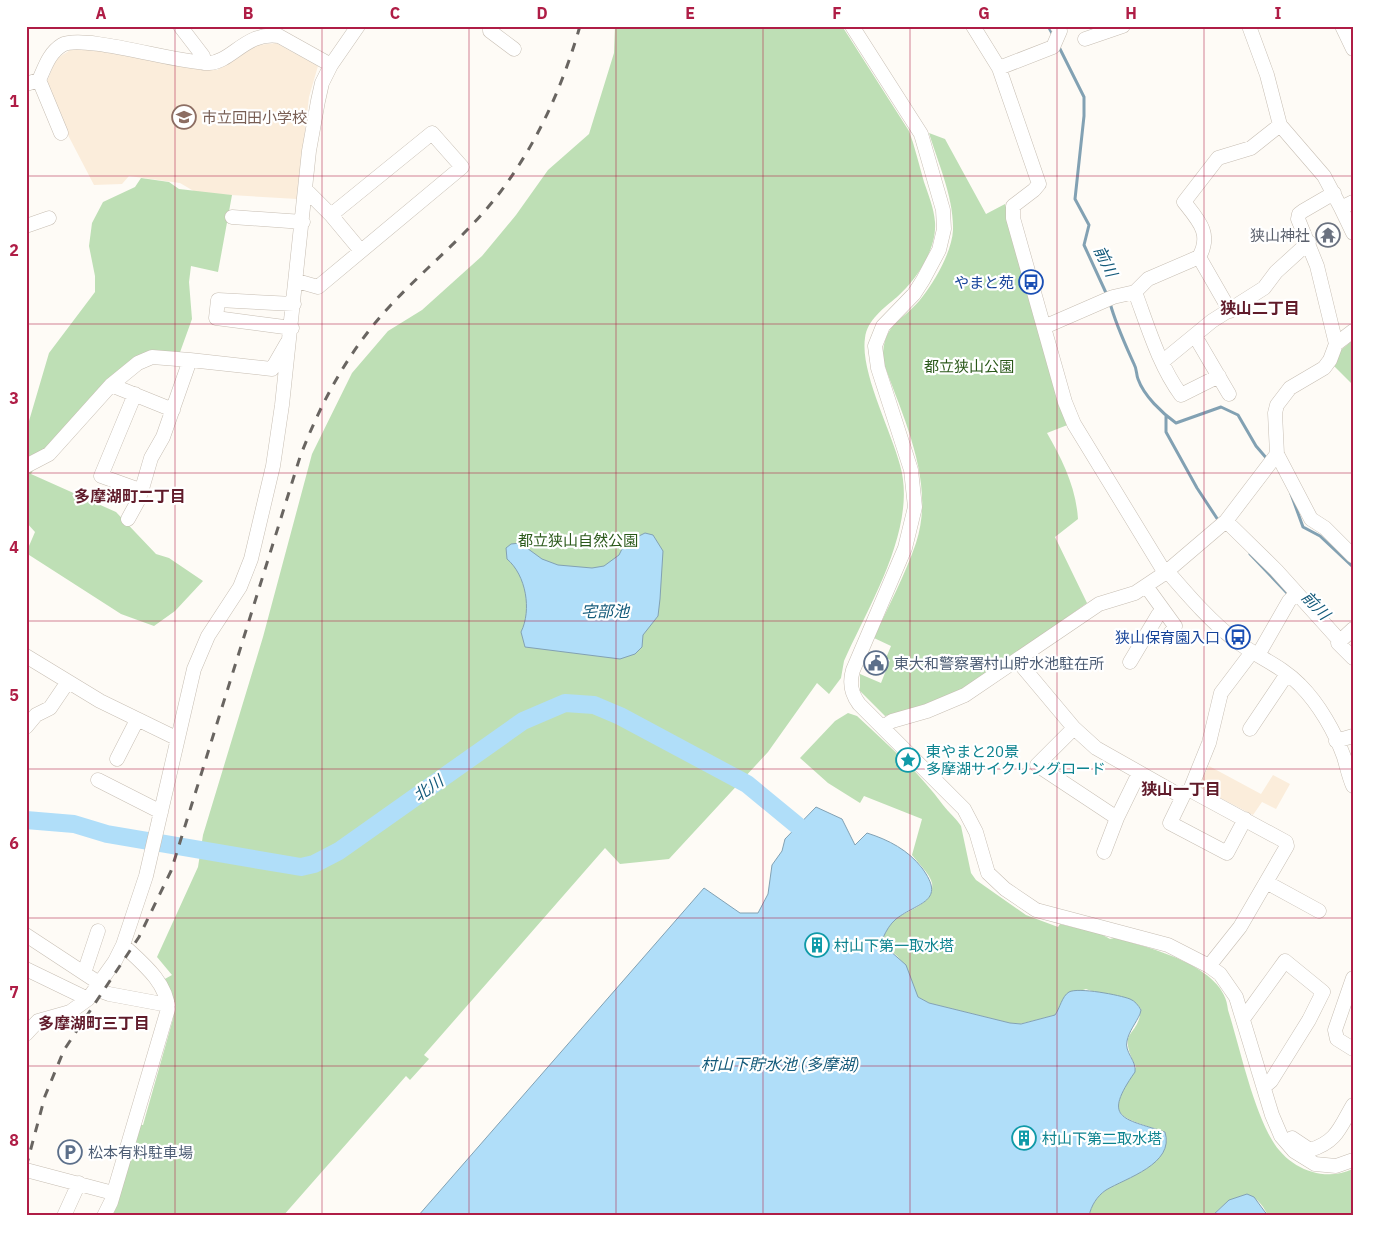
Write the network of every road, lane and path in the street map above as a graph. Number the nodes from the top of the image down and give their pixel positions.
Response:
1 (180, 26) edge
2 (358, 26) edge
3 (490, 26) edge
4 (852, 26) edge
5 (973, 26) edge
6 (1123, 26) edge
7 (1249, 26) edge
8 (1342, 26) edge
9 (1108, 29) edge
10 (1056, 36) edge
11 (1084, 39) dead end
12 (514, 49) dead end
13 (1353, 49) edge
14 (204, 63) junction
15 (331, 64) junction
16 (1000, 68) junction
17 (33, 82) edge
18 (1280, 125) junction
19 (61, 133) dead end
20 (305, 189) junction
21 (1334, 193) junction
22 (1347, 205) edge
23 (331, 215) junction
24 (232, 217) dead end
25 (49, 218) dead end
26 (303, 222) junction
27 (26, 226) edge
28 (1353, 234) edge
29 (1308, 242) junction
30 (361, 251) junction
31 (1199, 258) junction
32 (297, 281) junction
33 (1135, 292) junction
34 (294, 304) junction
35 (1230, 310) junction
36 (1044, 327) junction
37 (292, 328) junction
38 (1353, 330) edge
39 (1195, 336) junction
40 (290, 343) junction
41 (1336, 344) junction
42 (190, 360) junction
43 (1162, 362) junction
44 (1219, 376) junction
45 (111, 385) junction
46 (135, 394) junction
47 (1229, 394) dead end
48 (173, 410) junction
49 (1272, 460) junction
50 (26, 466) edge
51 (140, 490) junction
52 (128, 519) dead end
53 (1223, 524) junction
54 (1347, 544) edge
55 (1353, 556) edge
56 (1167, 573) junction
57 (1146, 586) junction
58 (1293, 597) junction
59 (1163, 610) junction
60 (1353, 629) edge
61 (1168, 637) dead end
62 (1340, 641) junction
63 (1255, 653) junction
64 (26, 656) edge
65 (1353, 658) edge
66 (1017, 660) junction
67 (1130, 662) dead end
68 (1287, 674) junction
69 (67, 683) junction
70 (137, 720) junction
71 (26, 727) edge
72 (882, 727) junction
73 (1074, 728) junction
74 (1250, 729) dead end
75 (1353, 736) edge
76 (176, 738) junction
77 (1336, 741) junction
78 (117, 759) dead end
79 (1140, 773) junction
80 (98, 780) dead end
81 (1353, 786) edge
82 (1187, 792) junction
83 (161, 812) junction
84 (1117, 818) junction
85 (1245, 818) junction
86 (1104, 852) dead end
87 (1266, 882) junction
88 (1319, 911) dead end
89 (98, 931) dead end
90 (26, 935) edge
91 (123, 945) junction
92 (1209, 966) junction
93 (26, 969) edge
94 (84, 973) junction
95 (1353, 978) edge
96 (94, 990) junction
97 (168, 1005) junction
98 (1243, 1019) junction
99 (28, 1027) edge
100 (1353, 1049) edge
101 (1264, 1087) junction
102 (1353, 1105) edge
103 (1277, 1128) junction
104 (1353, 1160) edge
105 (26, 1170) edge
106 (79, 1184) junction
107 (113, 1193) junction
108 (64, 1216) edge
109 (104, 1216) edge

1 - 14 street
2 - 15 street
3 - 12 street
4 - 72 street
5 - 16 street
6 - 9 street
7 - 18 street
8 - 13 street
9 - 11 street
10 - 16 street
14 - 15 street
14 - 17 street
15 - 20 street
16 - 36 street
17 - 19 street
18 - 21 street
18 - 31 street
20 - 23 street
20 - 26 street
21 - 22 street
21 - 29 street
22 - 28 street
23 - 30 street
23 - 30 street
24 - 26 street
25 - 27 street
26 - 32 street
29 - 35 street
29 - 41 street
30 - 32 street
31 - 33 street
31 - 35 street
32 - 34 street
33 - 36 street
33 - 43 street
34 - 37 street
34 - 37 street
35 - 39 street
36 - 56 street
37 - 40 street
38 - 41 street
39 - 43 street
39 - 44 street
40 - 42 street
40 - 76 street
41 - 49 street
42 - 45 street
42 - 48 street
43 - 44 street
44 - 47 street
45 - 46 street
45 - 50 street
46 - 48 street
46 - 51 street
48 - 51 street
49 - 53 street
49 - 54 street
51 - 52 street
53 - 56 street
53 - 58 street
54 - 55 street
56 - 57 street
56 - 63 street
57 - 59 street
57 - 66 street
58 - 62 street
58 - 63 street
59 - 61 street
59 - 67 street
60 - 62 street
62 - 65 street
63 - 68 street
63 - 82 street
64 - 69 street
66 - 72 street
66 - 73 street
68 - 74 street
68 - 77 street
69 - 70 street
69 - 71 street
70 - 76 street
70 - 78 street
72 - 92 street
73 - 79 street
73 - 84 street
75 - 77 street
76 - 83 street
77 - 81 street
79 - 82 street
79 - 84 street
80 - 83 street
82 - 85 street
82 - 85 street
83 - 91 street
84 - 86 street
85 - 87 street
87 - 88 street
87 - 92 street
89 - 94 street
90 - 94 street
91 - 96 street
91 - 97 street
92 - 98 street
93 - 96 street
94 - 96 street
95 - 100 street
96 - 97 street
96 - 99 street
97 - 107 street
98 - 101 street
98 - 101 street
101 - 103 street
102 - 103 street
103 - 104 street
105 - 106 street
106 - 107 street
106 - 108 street
107 - 109 street

